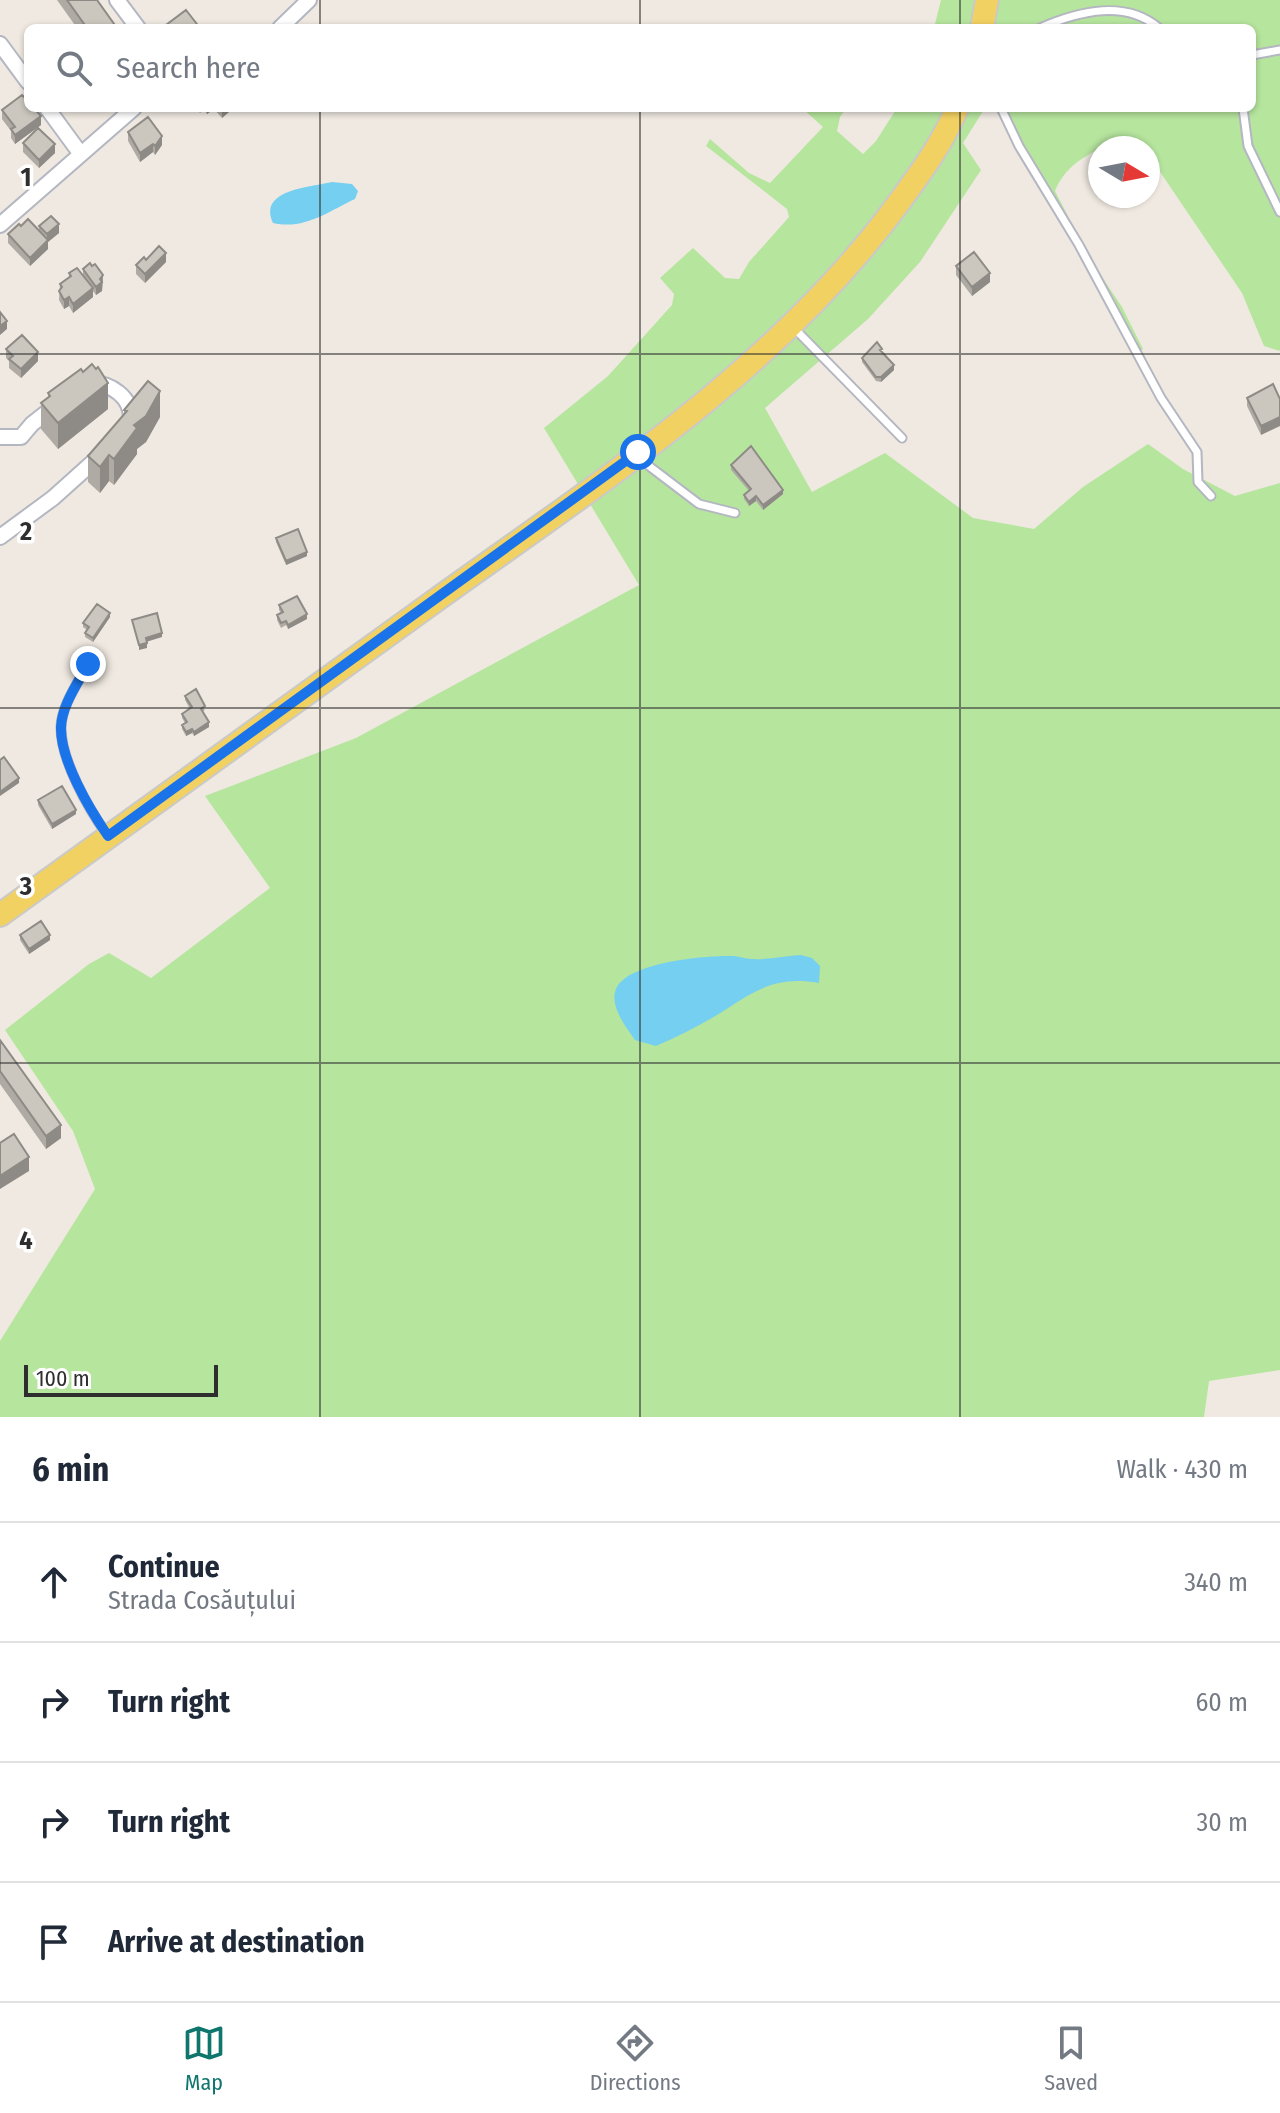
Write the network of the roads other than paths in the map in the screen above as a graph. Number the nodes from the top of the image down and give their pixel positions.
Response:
1 (117, 0) edge
2 (309, 0) edge
3 (987, 0) edge
4 (135, 24) edge
5 (284, 24) edge
6 (983, 24) edge
7 (1050, 24) edge
8 (1156, 24) edge
9 (0, 44) edge
10 (1280, 50) edge
11 (1256, 54) edge
12 (24, 77) edge
13 (50, 112) edge
14 (129, 112) edge
15 (955, 112) edge
16 (1003, 112) edge
17 (1244, 112) edge
18 (80, 153) junction
19 (1280, 212) edge
20 (0, 225) edge
21 (792, 326) junction
22 (0, 437) edge
23 (902, 438) dead end
24 (638, 452) junction
25 (1211, 496) dead end
26 (735, 513) dead end
27 (0, 537) edge
28 (88, 664) dead end
29 (108, 836) junction
30 (0, 915) edge

1 - 4 street
2 - 5 street
3 - 6 main road
7 - 8 lane
9 - 12 street
10 - 11 lane
13 - 18 street
14 - 18 street
15 - 21 main road
16 - 25 lane
17 - 19 lane
18 - 20 street
21 - 23 lane
21 - 24 main road
22 - 27 street
24 - 26 lane
24 - 29 main road
28 - 29 lane
29 - 30 main road

